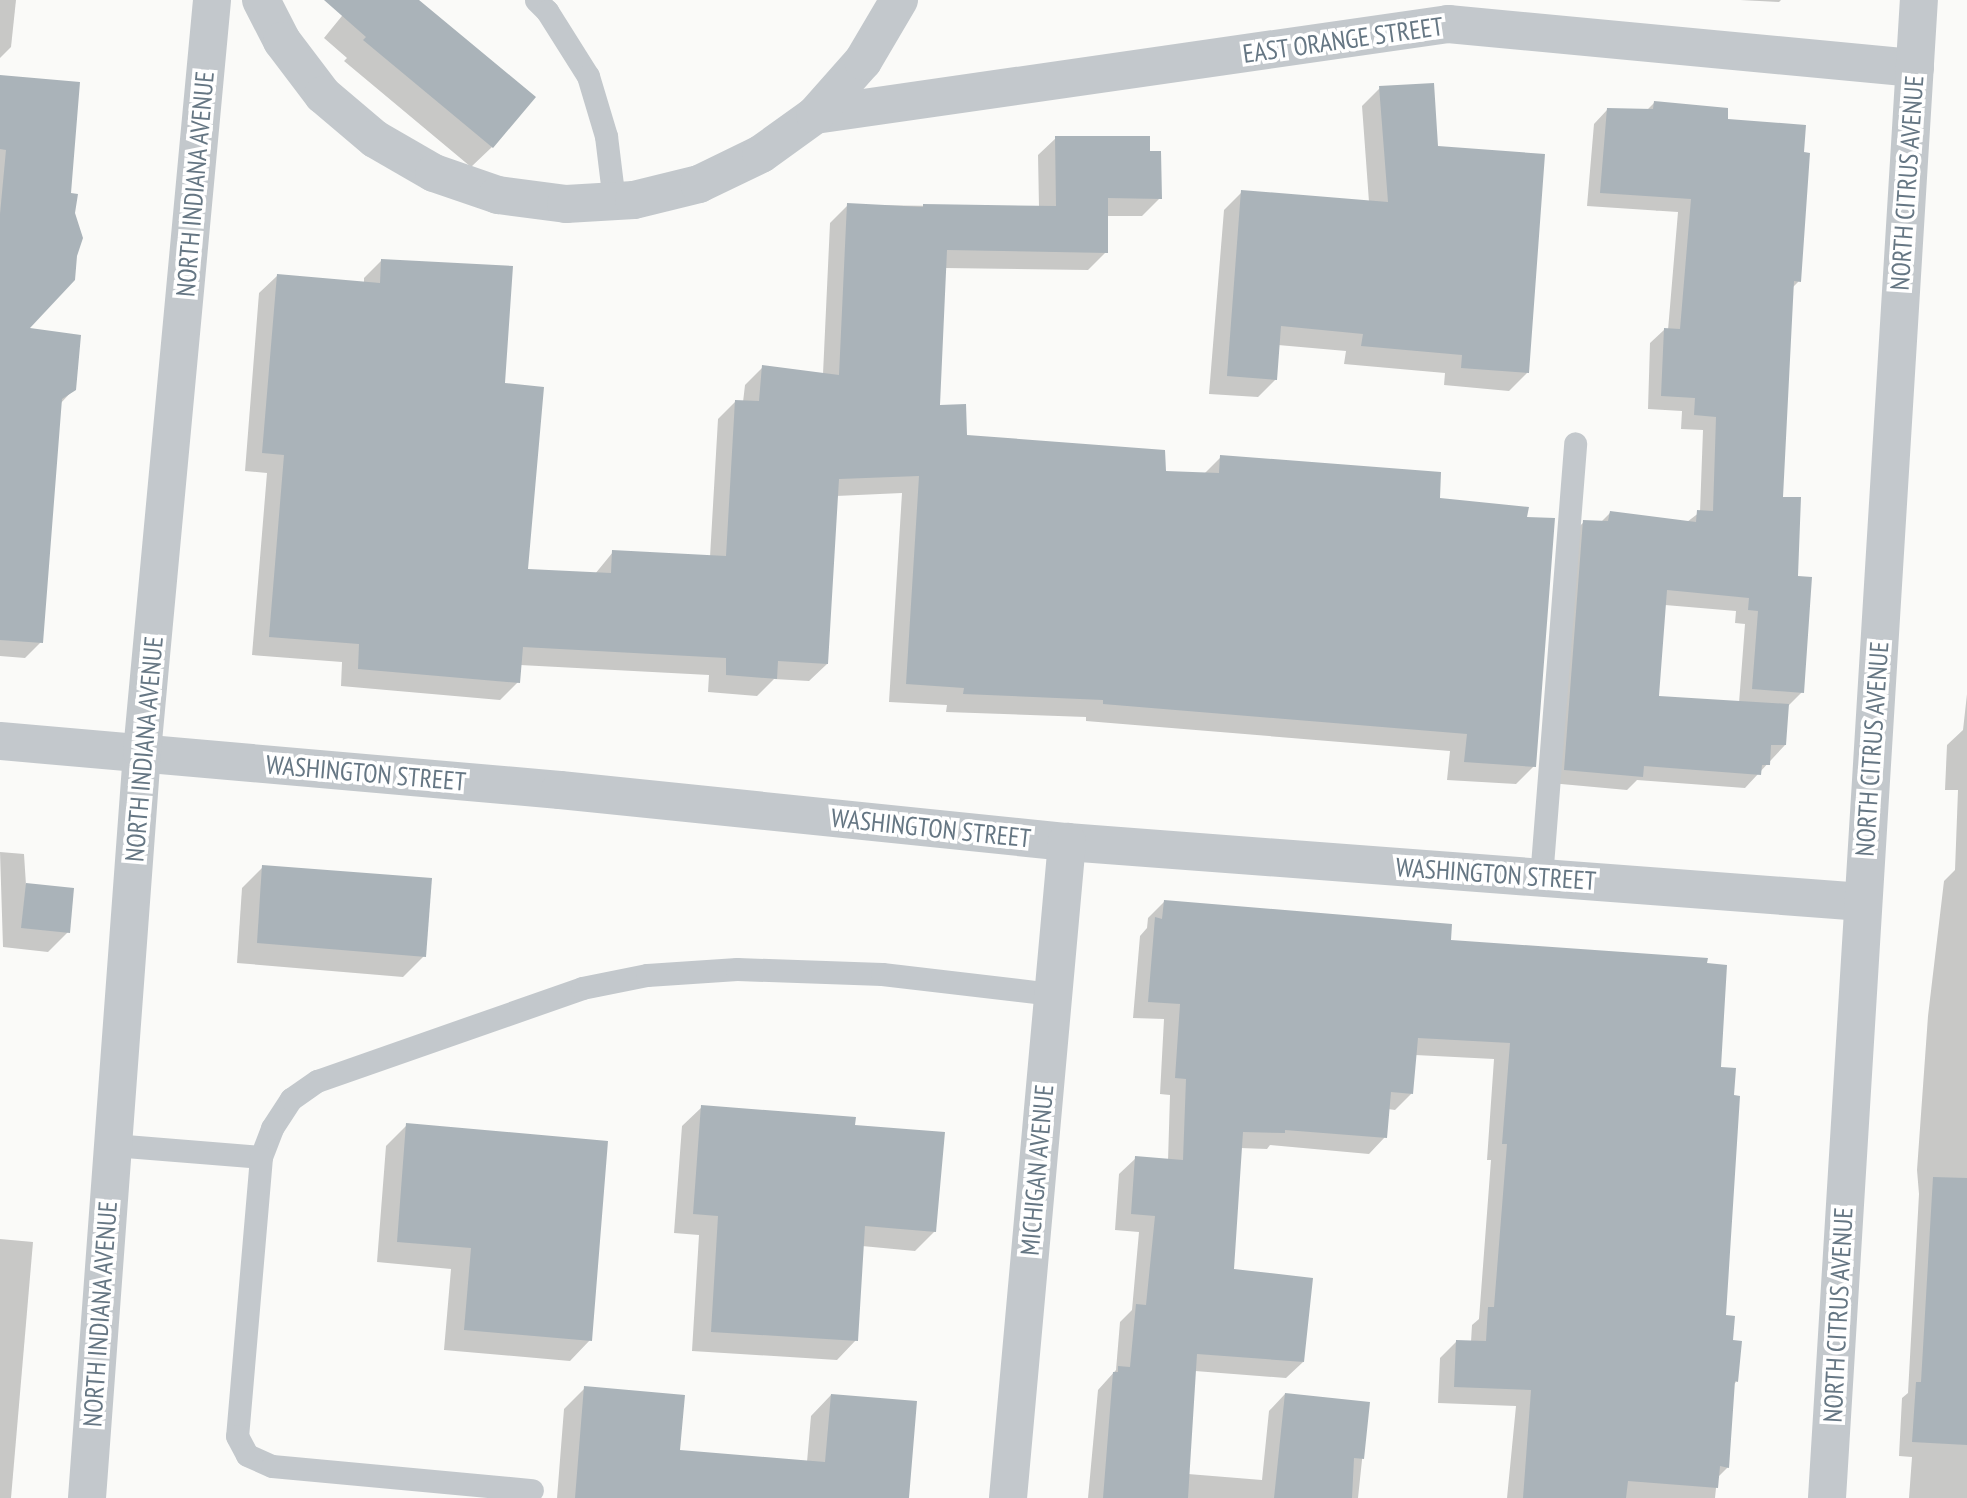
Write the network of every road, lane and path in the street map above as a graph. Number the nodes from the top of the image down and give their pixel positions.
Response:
1 (212, 0) edge
2 (261, 0) edge
3 (536, 0) edge
4 (899, 0) edge
5 (1919, 0) edge
6 (1914, 68) junction
7 (815, 115) junction
8 (614, 201) junction
9 (1575, 443) dead end
10 (0, 741) edge
11 (142, 752) junction
12 (1067, 842) junction
13 (1541, 878) junction
14 (1863, 902) junction
15 (1053, 994) junction
16 (113, 1145) junction
17 (261, 1157) junction
18 (532, 1490) dead end
19 (87, 1498) edge
20 (1008, 1498) edge
21 (1827, 1498) edge

1 - 11 street, NORTH INDIANA AVENUE
2 - 8 street
3 - 8 lane
4 - 7 street
5 - 6 street, NORTH CITRUS AVENUE
6 - 7 street, EAST ORANGE STREET
6 - 14 street, NORTH CITRUS AVENUE
7 - 8 street
9 - 13 lane
10 - 11 street, WASHINGTON STREET
11 - 12 street, WASHINGTON STREET
11 - 16 street, NORTH INDIANA AVENUE
12 - 13 street, WASHINGTON STREET
12 - 15 street, MICHIGAN AVENUE
13 - 14 street, WASHINGTON STREET
14 - 21 street, NORTH CITRUS AVENUE
15 - 17 lane
15 - 20 street, MICHIGAN AVENUE
16 - 17 lane
16 - 19 street, NORTH INDIANA AVENUE
17 - 18 lane

